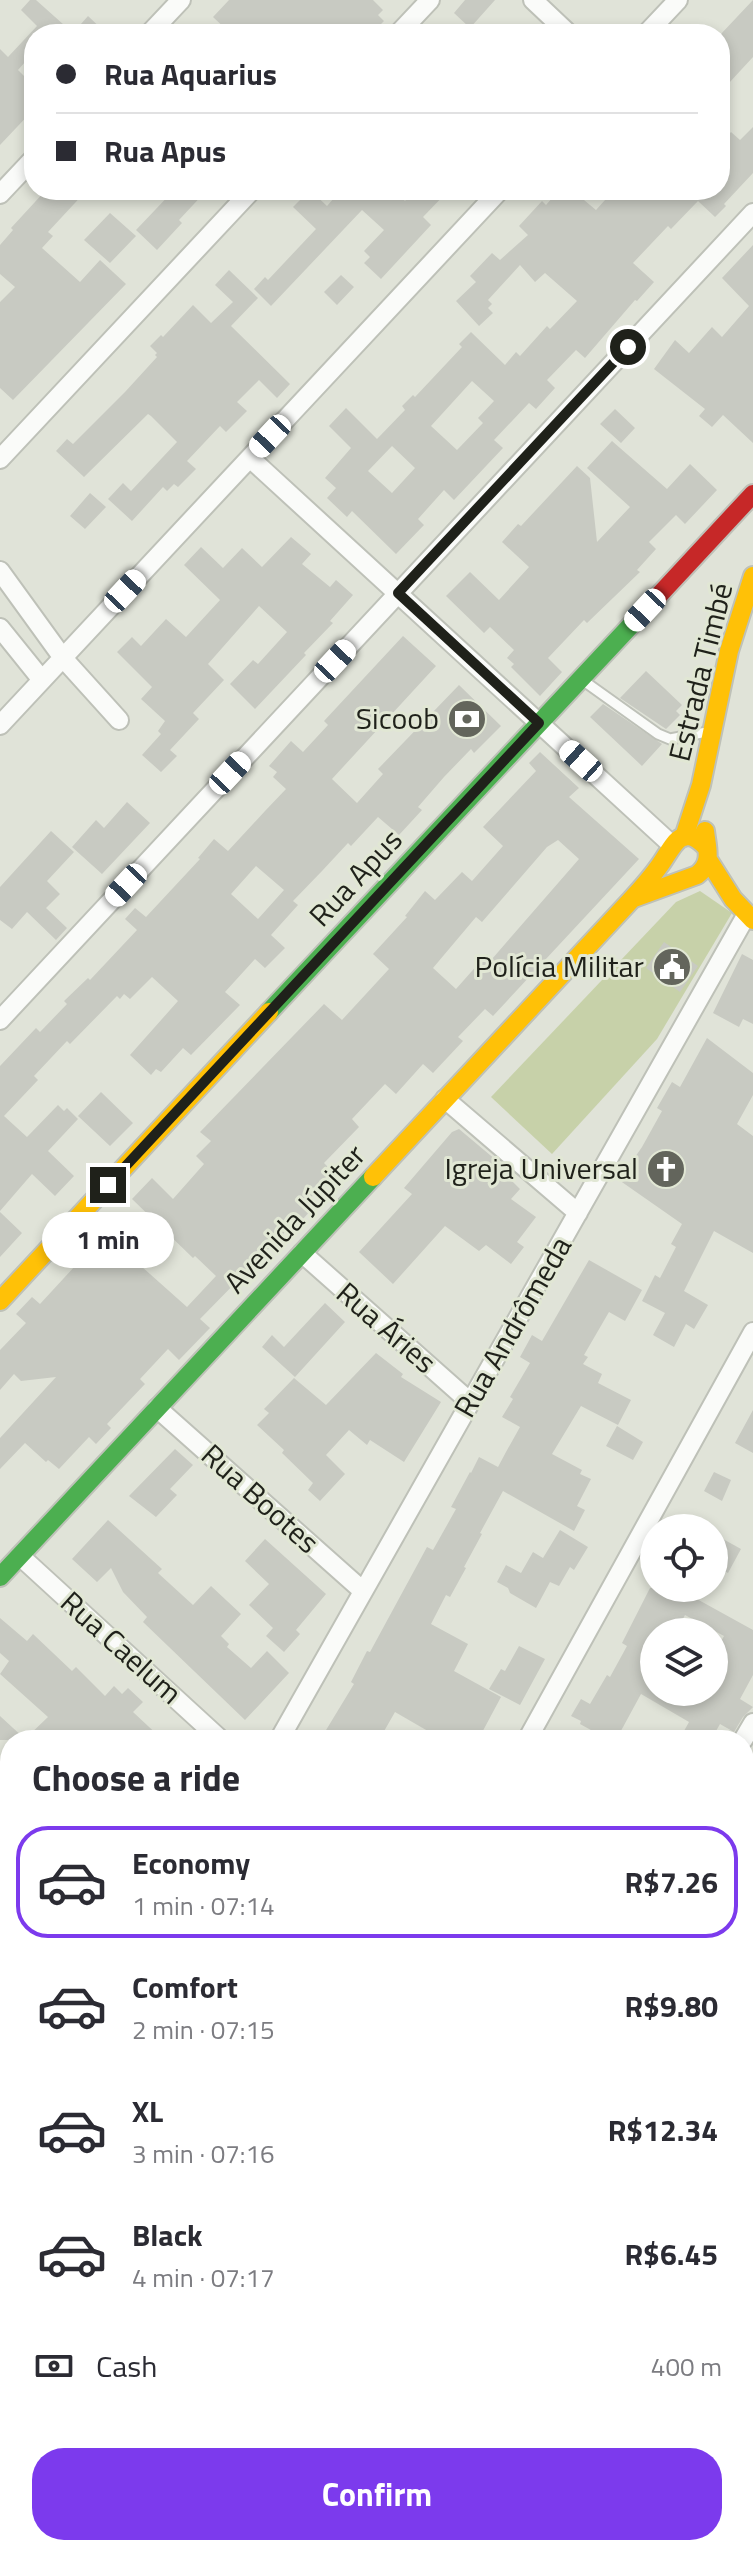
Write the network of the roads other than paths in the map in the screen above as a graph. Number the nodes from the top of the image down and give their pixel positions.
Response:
1 (181, 0) edge
2 (430, 0) edge
3 (533, 0) edge
4 (678, 0) edge
5 (158, 24) edge
6 (407, 24) edge
7 (558, 24) edge
8 (655, 24) edge
9 (24, 169) edge
10 (0, 194) edge
11 (243, 200) edge
12 (491, 200) edge
13 (753, 213) edge
14 (250, 458) junction
15 (0, 459) edge
16 (753, 494) edge
17 (0, 571) edge
18 (753, 576) edge
19 (398, 593) junction
20 (0, 628) edge
21 (63, 658) junction
22 (580, 679) junction
23 (42, 680) junction
24 (119, 720) dead end
25 (539, 723) junction
26 (0, 725) edge
27 (711, 732) junction
28 (703, 782) junction
29 (675, 845) junction
30 (700, 865) junction
31 (631, 900) junction
32 (750, 917) edge
33 (0, 1020) edge
34 (445, 1099) junction
35 (578, 1213) junction
36 (302, 1253) junction
37 (0, 1301) edge
38 (753, 1332) edge
39 (470, 1402) junction
40 (157, 1408) junction
41 (20, 1556) junction
42 (0, 1577) edge
43 (363, 1591) junction
44 (210, 1730) edge
45 (285, 1730) edge
46 (533, 1730) edge

1 - 5 street
2 - 6 street
3 - 7 street
4 - 8 street
9 - 10 street
11 - 15 street
12 - 14 street
13 - 19 street
14 - 19 street
14 - 21 street
16 - 22 street, Rua Apus
17 - 21 street
18 - 27 street, Estrada Timbé
19 - 25 street
19 - 33 street
20 - 23 street
21 - 23 street
21 - 24 street
22 - 25 street, Rua Apus
22 - 27 lane
23 - 26 street
25 - 29 street
25 - 37 street, Rua Apus
27 - 28 street, Estrada Timbé
28 - 29 street, Estrada Timbé
28 - 30 street, Estrada Timbé
29 - 30 street
29 - 30 street
29 - 31 street, Avenida Júpiter
30 - 31 street, Avenida Júpiter
30 - 32 street
31 - 34 street, Avenida Júpiter
32 - 35 street, Rua Andrômeda
34 - 35 street
34 - 36 street, Avenida Júpiter
35 - 39 street, Rua Andrômeda
36 - 39 street, Rua Áries
36 - 40 street, Avenida Júpiter
38 - 46 street
39 - 43 street, Rua Andrômeda
40 - 41 street, Avenida Júpiter
40 - 43 street, Rua Bootes
41 - 42 street, Avenida Júpiter
41 - 44 street, Rua Caelum
43 - 45 street, Rua Andrômeda

